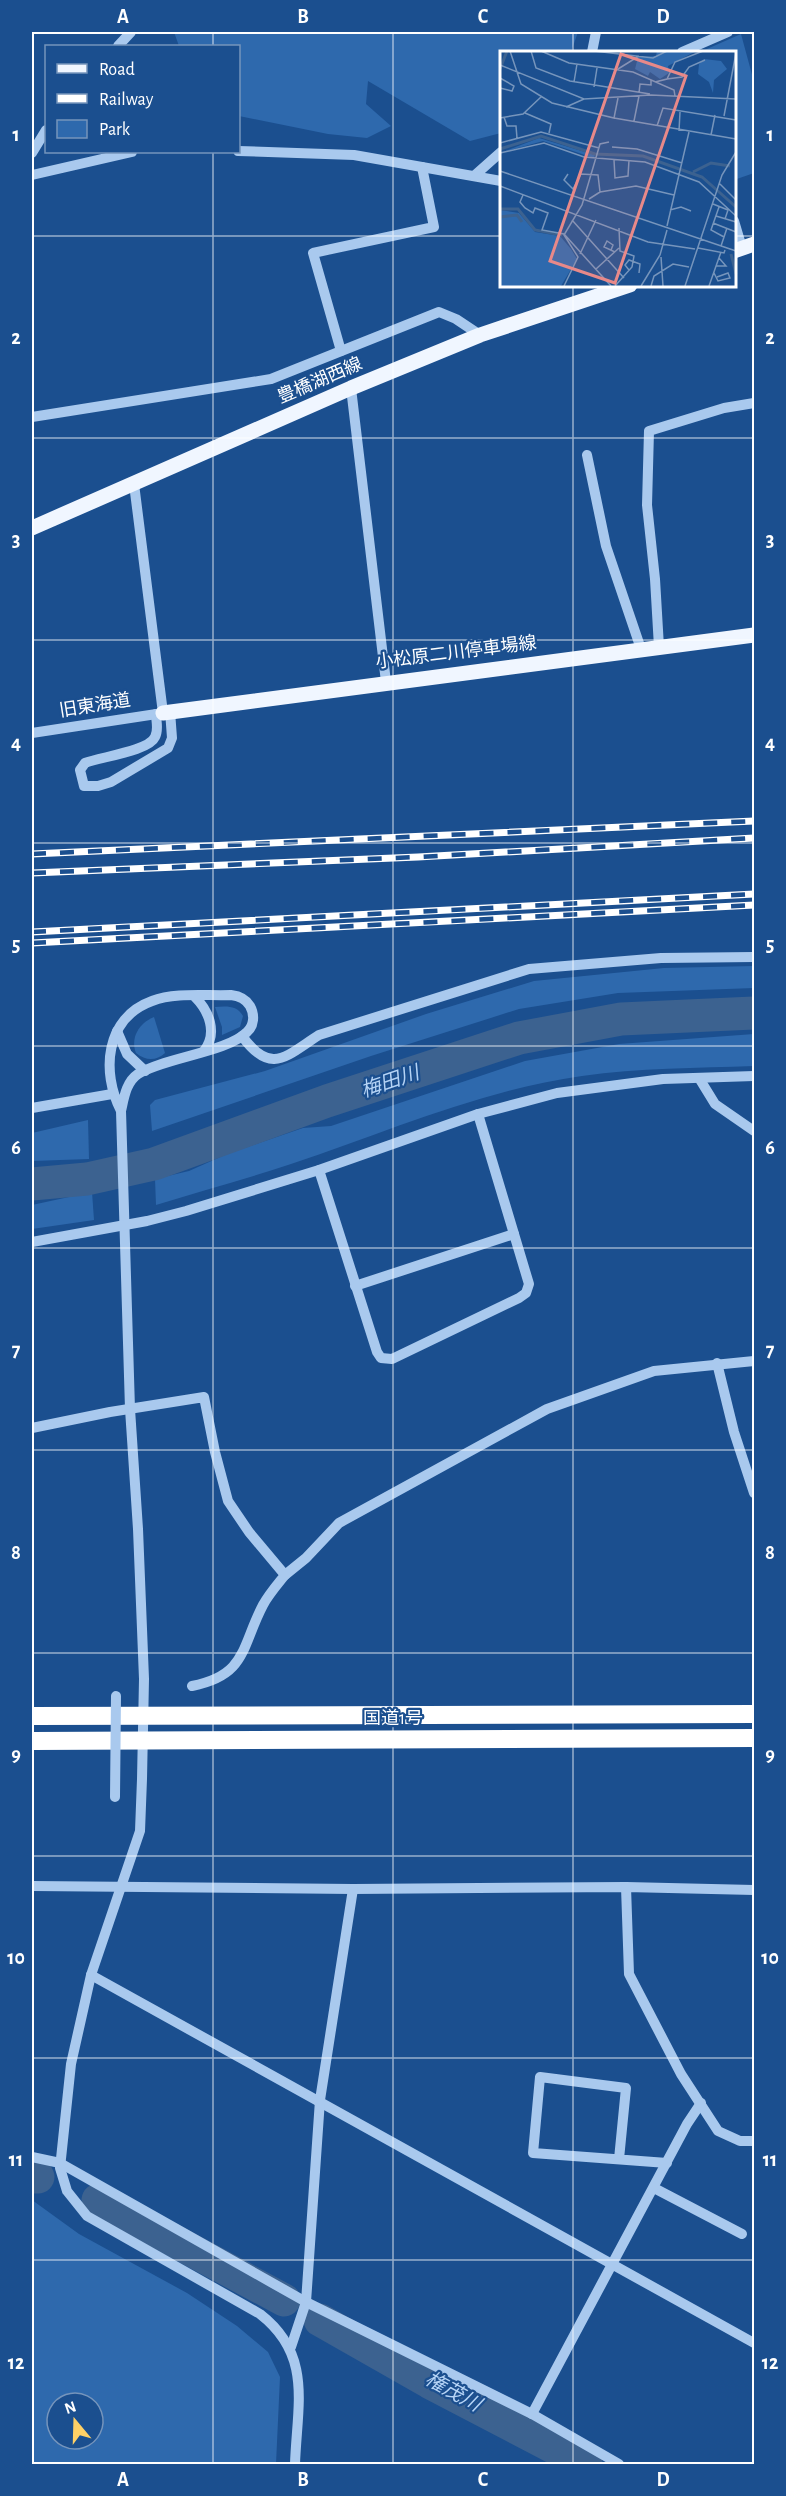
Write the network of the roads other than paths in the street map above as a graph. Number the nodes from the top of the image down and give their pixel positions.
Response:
1 (131, 32) edge
2 (596, 32) edge
3 (728, 32) edge
4 (119, 45) edge
5 (592, 51) edge
6 (684, 51) edge
7 (45, 132) edge
8 (240, 152) edge
9 (32, 153) edge
10 (128, 153) edge
11 (500, 153) edge
12 (422, 167) junction
13 (32, 175) edge
14 (474, 176) junction
15 (500, 182) edge
16 (735, 224) edge
17 (743, 248) edge
18 (627, 286) edge
19 (480, 335) junction
20 (341, 351) junction
21 (351, 388) junction
22 (754, 403) edge
23 (32, 417) edge
24 (587, 455) dead end
25 (134, 484) junction
26 (32, 528) edge
27 (754, 635) edge
28 (659, 647) junction
29 (641, 649) junction
30 (386, 682) junction
31 (163, 713) junction
32 (32, 733) edge
33 (754, 957) edge
34 (195, 997) junction
35 (117, 1031) junction
36 (242, 1036) junction
37 (204, 1051) junction
38 (145, 1071) junction
39 (754, 1076) edge
40 (699, 1078) junction
41 (112, 1094) junction
42 (32, 1108) edge
43 (121, 1111) junction
44 (478, 1114) junction
45 (754, 1131) edge
46 (319, 1170) junction
47 (125, 1219) junction
48 (514, 1234) junction
49 (32, 1242) edge
50 (356, 1286) junction
51 (754, 1361) edge
52 (717, 1363) junction
53 (130, 1409) junction
54 (32, 1428) edge
55 (754, 1493) edge
56 (285, 1575) junction
57 (192, 1686) dead end
58 (116, 1696) dead end
59 (754, 1714) edge
60 (143, 1715) junction
61 (32, 1716) edge
62 (754, 1738) edge
63 (32, 1741) edge
64 (143, 1742) junction
65 (115, 1797) dead end
66 (32, 1886) edge
67 (121, 1887) junction
68 (626, 1887) junction
69 (353, 1889) junction
70 (754, 1890) edge
71 (92, 1975) junction
72 (320, 2100) junction
73 (701, 2103) junction
74 (754, 2141) edge
75 (32, 2157) edge
76 (619, 2159) junction
77 (60, 2163) junction
78 (667, 2163) junction
79 (654, 2188) junction
80 (742, 2234) dead end
81 (613, 2263) junction
82 (306, 2302) junction
83 (754, 2343) edge
84 (291, 2347) junction
85 (532, 2414) junction
86 (295, 2464) edge
87 (620, 2464) edge

1 - 4 street
2 - 5 street
3 - 6 street
7 - 9 street
8 - 12 street
10 - 13 street
11 - 14 street
12 - 14 street
12 - 20 street
14 - 15 street
16 - 17 street
18 - 19 main road, 豊橋湖西線
19 - 20 street
19 - 21 main road, 豊橋湖西線
20 - 23 street
21 - 25 main road, 豊橋湖西線
21 - 30 street
22 - 28 street
24 - 29 street
25 - 26 main road, 豊橋湖西線
25 - 31 street
27 - 28 main road, 小松原二川停車場線
28 - 29 main road, 小松原二川停車場線
29 - 30 main road, 小松原二川停車場線
30 - 31 main road, 小松原二川停車場線
31 - 31 street
31 - 32 street, 旧東海道
33 - 36 street
34 - 35 street
34 - 36 street
34 - 37 street
35 - 38 street
35 - 41 street
36 - 37 street
37 - 38 street
38 - 43 street
39 - 40 street
40 - 44 street
40 - 45 street
41 - 42 street
41 - 43 street
43 - 47 street
44 - 46 street
44 - 48 street
46 - 47 street
46 - 50 street
47 - 49 street
47 - 53 street
48 - 50 street
48 - 50 street
51 - 52 street
52 - 55 street
52 - 56 street
53 - 54 street
53 - 56 street
53 - 60 street
56 - 57 street
58 - 65 street, bridge
59 - 60 highway, 国道1号
60 - 61 highway, 国道1号
60 - 64 street
62 - 64 highway, 国道1号
63 - 64 highway, 国道1号
64 - 67 street
66 - 67 street
67 - 69 street
67 - 71 street
68 - 69 street
68 - 70 street
68 - 73 street
69 - 72 street
71 - 72 street
71 - 77 street
72 - 81 street
72 - 82 street
73 - 74 street
73 - 78 street
75 - 77 street
76 - 76 street
76 - 78 street
77 - 82 street
77 - 84 street
78 - 79 street
79 - 80 street
79 - 81 street
81 - 83 street
81 - 85 street
82 - 84 street
82 - 85 street
84 - 86 street
85 - 87 street

